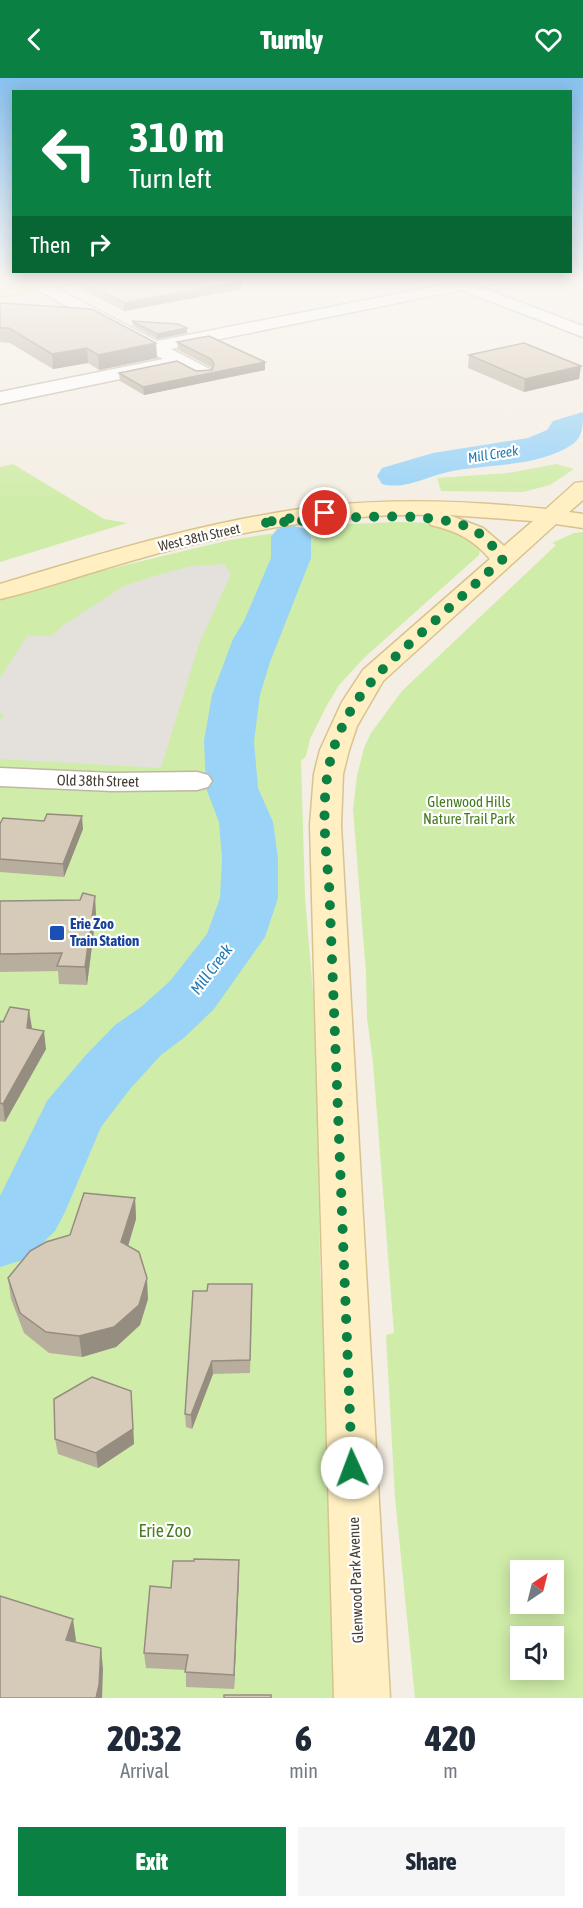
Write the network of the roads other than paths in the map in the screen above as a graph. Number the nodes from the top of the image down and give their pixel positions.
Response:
1 (169, 356) edge
2 (179, 361) junction
3 (203, 373) edge
4 (0, 398) edge
5 (570, 504) edge
6 (442, 509) junction
7 (583, 521) edge
8 (503, 559) junction
9 (0, 573) edge
10 (0, 592) edge
11 (0, 777) edge
12 (197, 781) dead end
13 (362, 1698) edge

1 - 2 street
2 - 3 street
2 - 4 street
5 - 6 main road, West 38th Street
5 - 7 main road, West 38th Street
5 - 8 main road, Glenwood Park Avenue
6 - 8 main road
6 - 9 main road, West 38th Street
6 - 10 main road, West 38th Street
8 - 13 main road, Glenwood Park Avenue
11 - 12 street, Old 38th Street

